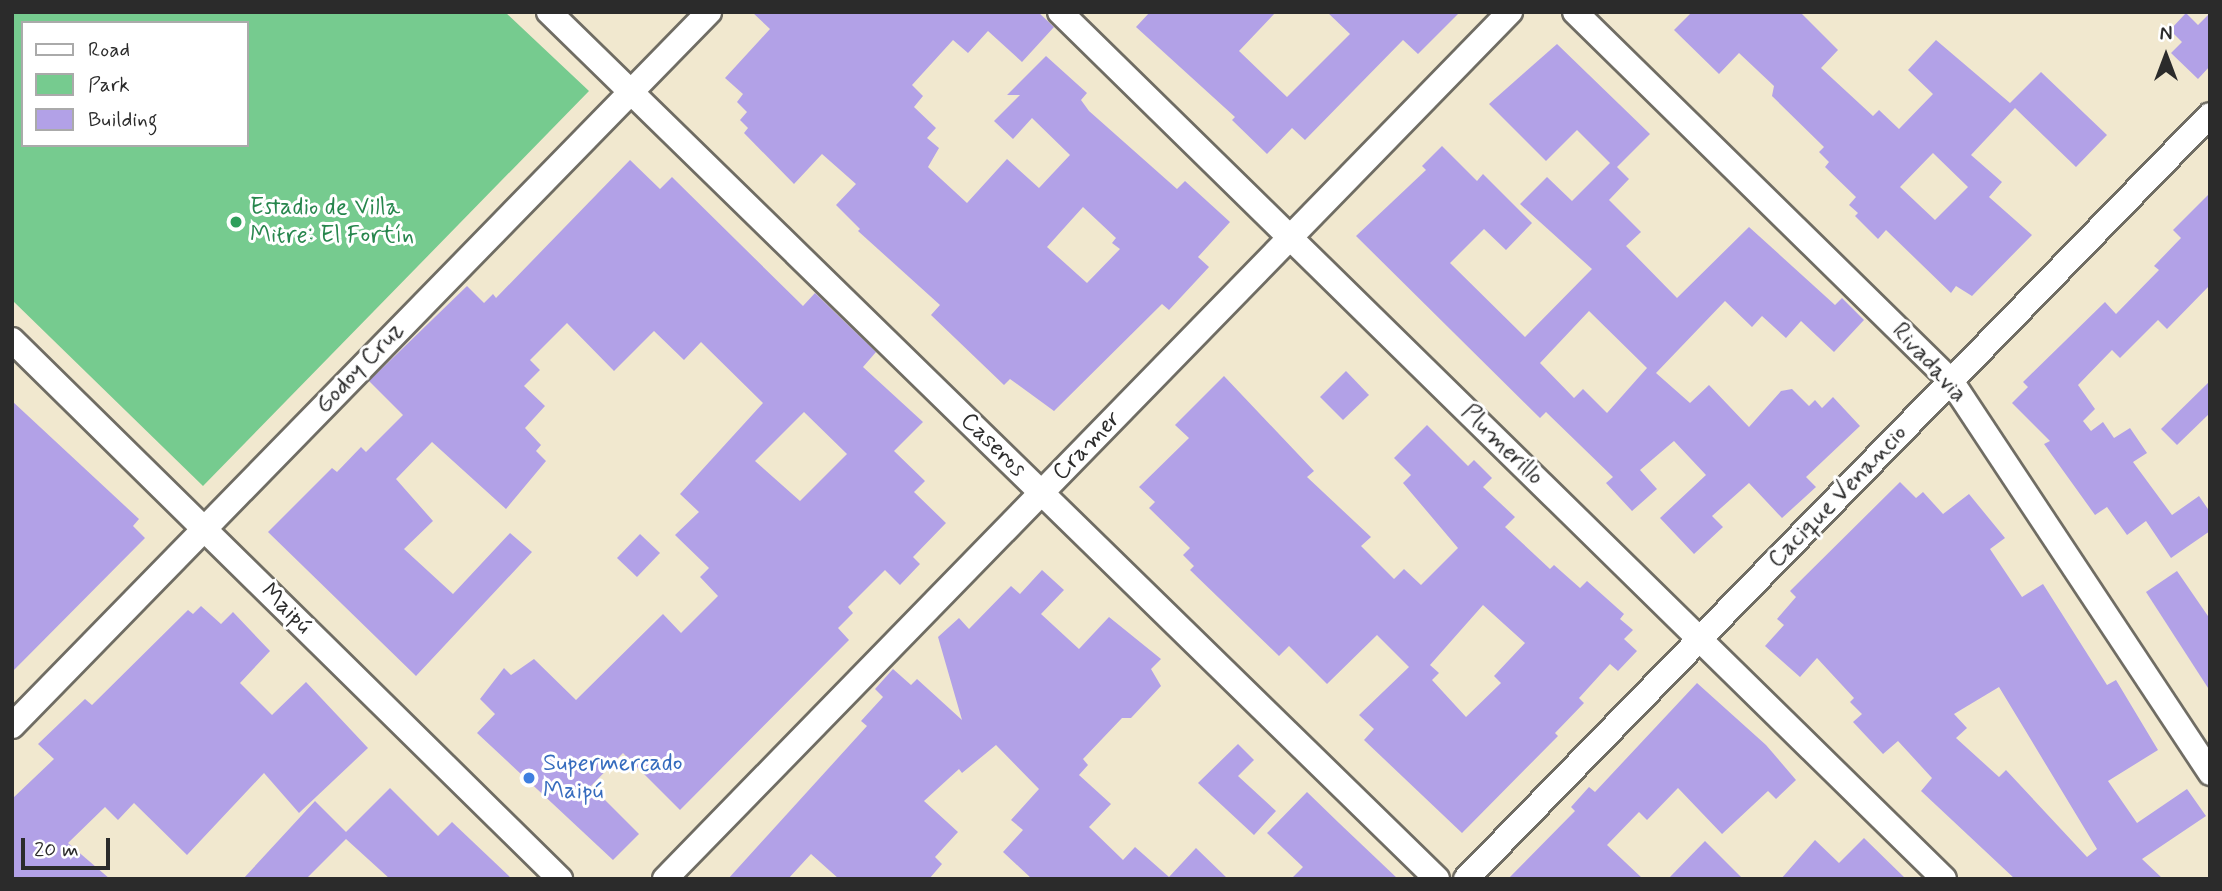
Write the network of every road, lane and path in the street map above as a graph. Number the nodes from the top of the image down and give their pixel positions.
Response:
1 (549, 12) edge
2 (709, 12) edge
3 (1060, 12) edge
4 (1510, 12) edge
5 (1576, 12) edge
6 (631, 92) junction
7 (2210, 115) edge
8 (1290, 238) junction
9 (12, 340) edge
10 (1951, 381) junction
11 (1042, 492) junction
12 (204, 527) junction
13 (1700, 639) junction
14 (12, 726) edge
15 (2210, 773) edge
16 (560, 879) edge
17 (665, 879) edge
18 (1437, 879) edge
19 (1466, 879) edge
20 (1944, 879) edge

1 - 6 street, Caseros
2 - 6 street, Godoy Cruz
3 - 8 street, Plumerillo
4 - 8 street, Cramer
5 - 10 street, Rivadavia
6 - 11 street, Caseros
6 - 12 street, Godoy Cruz
7 - 10 street, Cacique Venancio
8 - 11 street, Cramer
8 - 13 street, Plumerillo
9 - 12 street, Maipú
10 - 13 street, Cacique Venancio
10 - 15 street, Rivadavia
11 - 17 street, Cramer
11 - 18 street, Caseros
12 - 14 street, Godoy Cruz
12 - 16 street, Maipú
13 - 19 street, Cacique Venancio
13 - 20 street, Plumerillo

